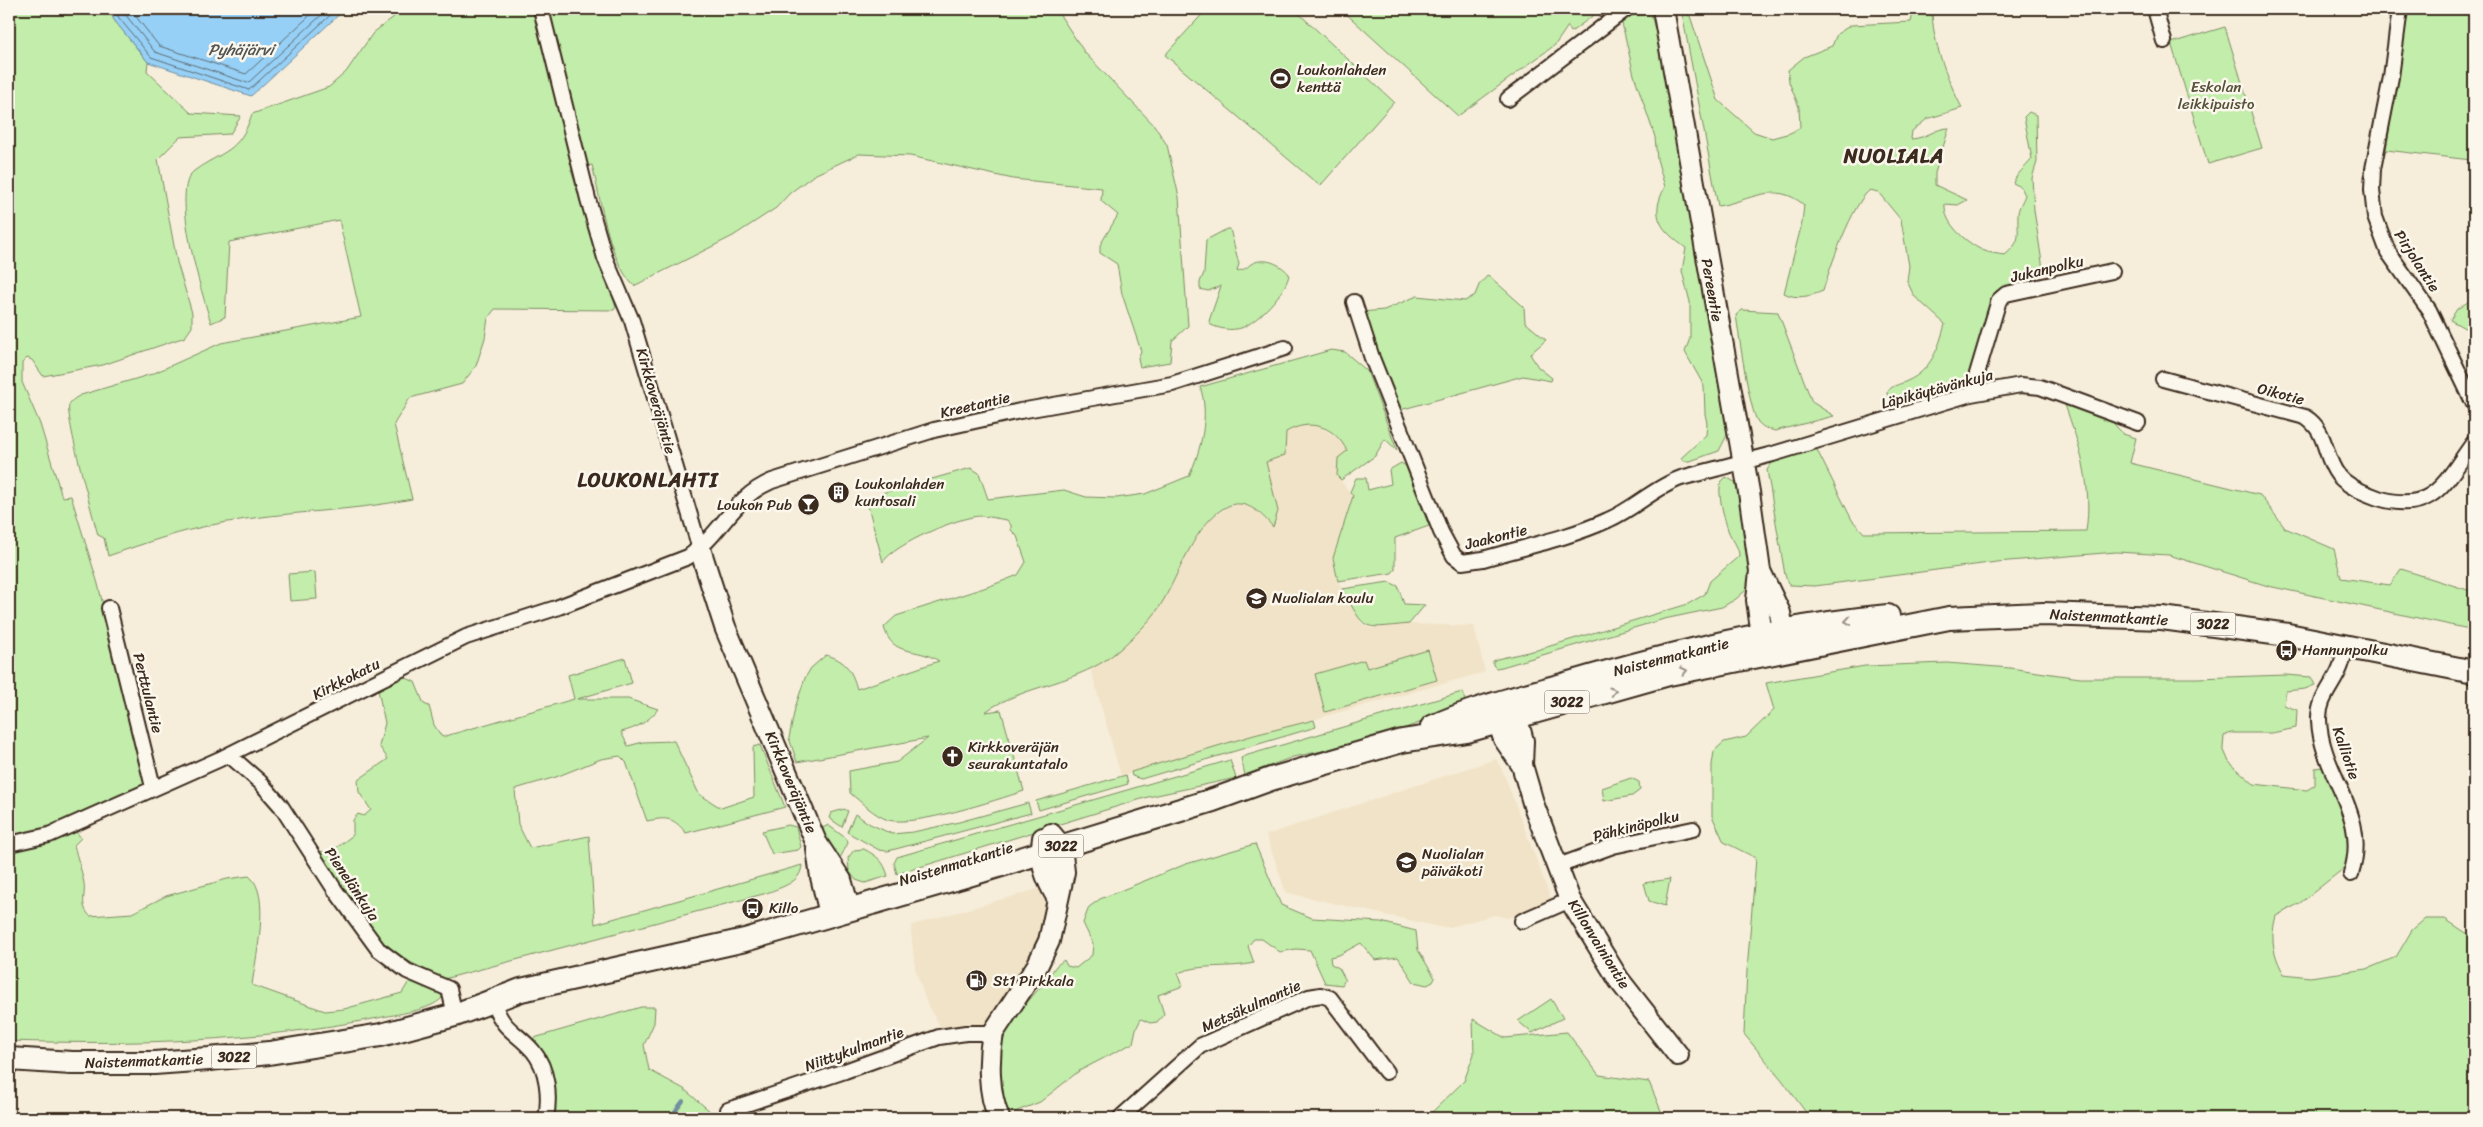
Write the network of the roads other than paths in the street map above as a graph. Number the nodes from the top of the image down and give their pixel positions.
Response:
1 (541, 9) edge
2 (1626, 9) edge
3 (1662, 9) edge
4 (2155, 9) edge
5 (2400, 9) edge
6 (2164, 41) dead end
7 (1508, 99) dead end
8 (2112, 271) dead end
9 (1354, 302) dead end
10 (1285, 348) dead end
11 (2163, 379) dead end
12 (1971, 394) junction
13 (2474, 404) edge
14 (2138, 422) dead end
15 (2474, 442) edge
16 (1744, 462) junction
17 (700, 549) junction
18 (109, 608) dead end
19 (1774, 642) junction
20 (2346, 646) junction
21 (2474, 672) edge
22 (1505, 711) junction
23 (229, 755) junction
24 (154, 787) junction
25 (1693, 828) dead end
26 (1049, 842) junction
27 (9, 844) edge
28 (1558, 866) junction
29 (2351, 874) dead end
30 (1570, 900) junction
31 (838, 905) junction
32 (1522, 920) dead end
33 (494, 1004) junction
34 (455, 1015) junction
35 (993, 1033) junction
36 (1678, 1055) dead end
37 (9, 1059) edge
38 (1386, 1072) dead end
39 (728, 1110) dead end
40 (546, 1118) edge
41 (999, 1118) edge
42 (1120, 1118) edge

1 - 17 street, Kirkkoveräjäntie
2 - 7 street
3 - 16 street, Pereentie
4 - 6 street
5 - 13 street, Pirjolantie
8 - 12 street, Jukanpolku
9 - 16 street, Jaakontie
10 - 17 street, Kreetantie
11 - 15 street, Oikotie
12 - 14 street, Läpikäytävänkuja
12 - 16 street, Läpikäytävänkuja
16 - 19 street, Pereentie
17 - 23 street, Kirkkokatu
17 - 31 street, Kirkkoveräjäntie
18 - 24 street, Perttulantie
19 - 20 main road, Naistenmatkantie / 3022
19 - 22 main road, Naistenmatkantie / 3022
20 - 21 main road, Naistenmatkantie / 3022
20 - 29 street, Kalliotie
22 - 26 main road, Naistenmatkantie / 3022
22 - 28 street, Killonvainiontie
23 - 24 street, Kirkkokatu
23 - 34 street, Pienelänkuja
24 - 27 street, Kirkkokatu
25 - 28 street, Pähkinäpolku
26 - 31 main road, Naistenmatkantie / 3022
26 - 35 street
28 - 30 street, Killonvainiontie
30 - 32 street
30 - 36 street, Killonvainiontie
31 - 33 main road, Naistenmatkantie / 3022
33 - 34 main road, Naistenmatkantie / 3022
33 - 40 street
34 - 37 main road, Naistenmatkantie / 3022
35 - 39 street, Niittykulmantie
35 - 41 street
38 - 42 street, Metsäkulmantie

